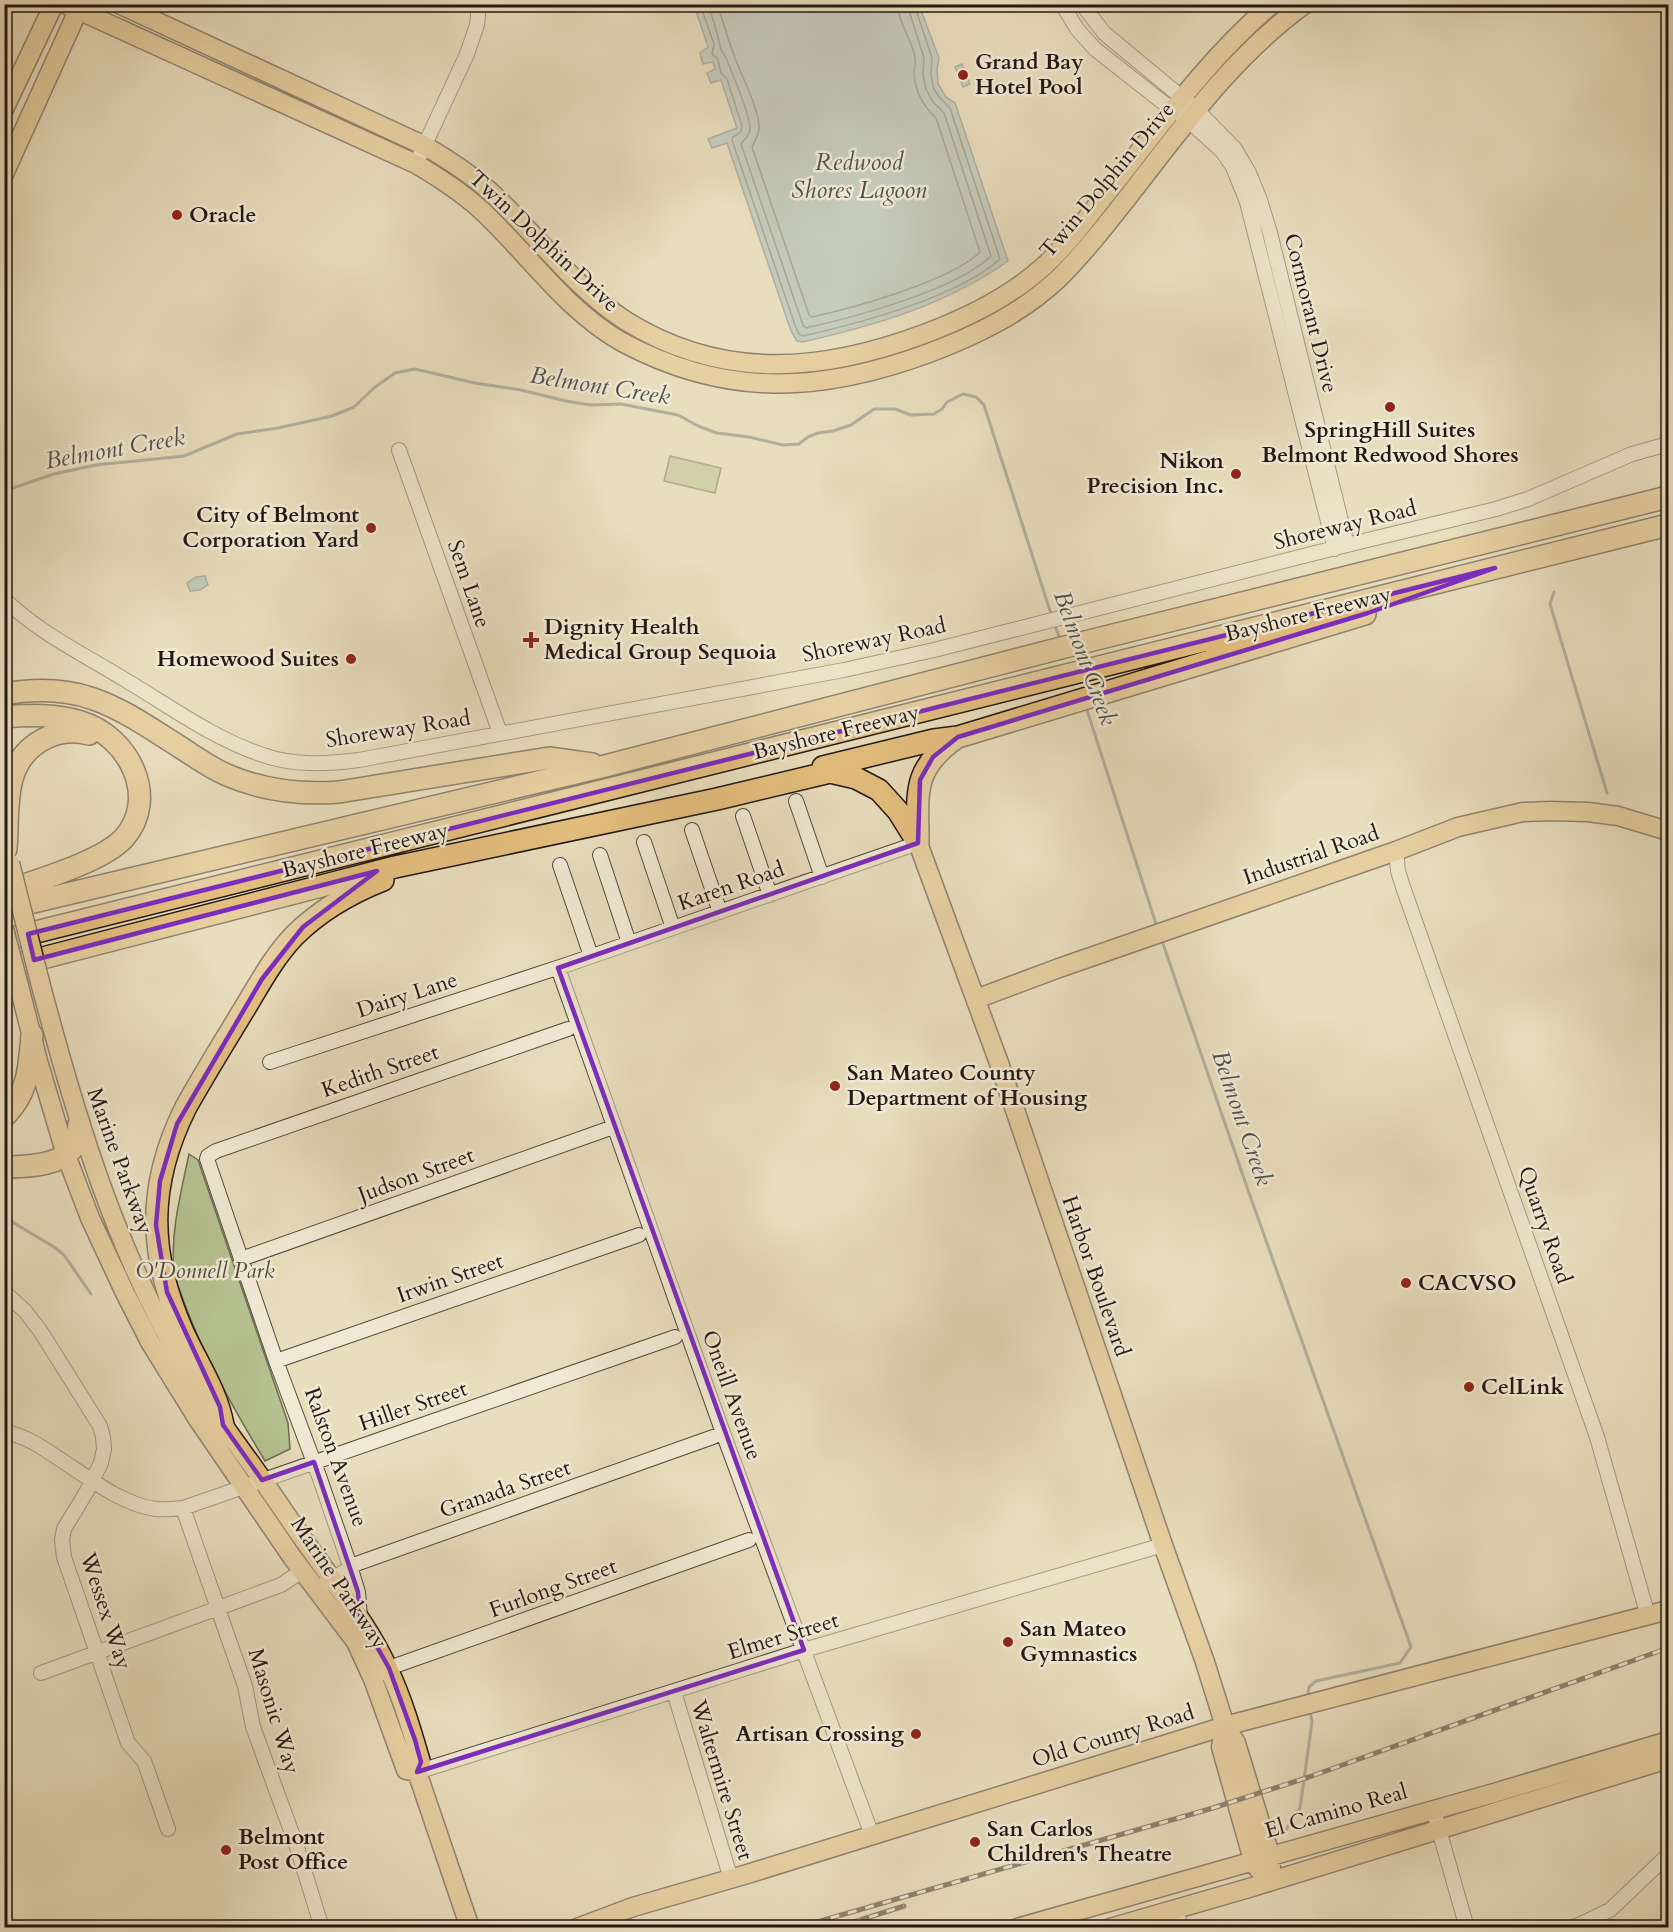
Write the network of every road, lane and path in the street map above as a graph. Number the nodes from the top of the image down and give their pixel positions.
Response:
1 (54, 4) edge
2 (119, 4) edge
3 (479, 4) edge
4 (1062, 4) edge
5 (1082, 4) edge
6 (1272, 4) edge
7 (1305, 4) edge
8 (75, 7) edge
9 (4, 109) edge
10 (1185, 110) junction
11 (425, 146) junction
12 (416, 164) junction
13 (4, 174) edge
14 (1668, 444) edge
15 (399, 450) dead end
16 (1668, 497) edge
17 (1668, 525) edge
18 (1341, 547) junction
19 (1495, 568) junction
20 (4, 599) edge
21 (4, 694) edge
22 (4, 717) edge
23 (500, 733) junction
24 (958, 736) junction
25 (123, 752) junction
26 (605, 766) junction
27 (717, 799) junction
28 (796, 801) dead end
29 (743, 816) dead end
30 (692, 830) dead end
31 (1668, 831) edge
32 (644, 842) dead end
33 (918, 843) junction
34 (7, 851) edge
35 (1396, 851) junction
36 (600, 855) dead end
37 (435, 859) junction
38 (560, 865) dead end
39 (822, 877) junction
40 (4, 892) edge
41 (770, 895) junction
42 (4, 909) edge
43 (720, 912) junction
44 (673, 928) junction
45 (4, 929) edge
46 (4, 940) edge
47 (628, 943) junction
48 (591, 956) junction
49 (4, 968) edge
50 (558, 968) junction
51 (976, 999) junction
52 (568, 1029) dead end
53 (32, 1035) junction
54 (270, 1062) dead end
55 (4, 1117) edge
56 (79, 1124) junction
57 (604, 1130) dead end
58 (66, 1155) junction
59 (208, 1156) joint
60 (4, 1167) edge
61 (639, 1235) dead end
62 (241, 1259) junction
63 (4, 1292) edge
64 (675, 1337) dead end
65 (276, 1362) junction
66 (223, 1425) junction
67 (4, 1432) edge
68 (713, 1437) dead end
69 (314, 1462) junction
70 (93, 1480) junction
71 (262, 1480) junction
72 (244, 1487) junction
73 (183, 1508) junction
74 (749, 1540) dead end
75 (1163, 1545) junction
76 (350, 1566) junction
77 (302, 1571) junction
78 (332, 1579) junction
79 (317, 1591) junction
80 (218, 1607) junction
81 (1668, 1610) edge
82 (1648, 1616) junction
83 (360, 1617) junction
84 (804, 1650) junction
85 (97, 1653) junction
86 (389, 1668) junction
87 (41, 1673) dead end
88 (373, 1679) junction
89 (674, 1692) junction
90 (1225, 1726) junction
91 (1668, 1741) edge
92 (1668, 1759) edge
93 (417, 1772) junction
94 (1433, 1809) junction
95 (168, 1829) dead end
96 (1439, 1830) junction
97 (872, 1835) junction
98 (1668, 1855) edge
99 (1262, 1857) junction
100 (731, 1879) junction
101 (1269, 1882) junction
102 (1176, 1909) junction
103 (322, 1928) edge
104 (470, 1928) edge
105 (577, 1928) edge
106 (1017, 1928) edge
107 (1110, 1928) edge
108 (1181, 1928) edge
109 (1467, 1928) edge
110 (1571, 1928) edge

1 - 9 main road
2 - 11 main road, Twin Dolphin Drive
3 - 11 street
4 - 10 street
5 - 10 street
6 - 10 main road, Twin Dolphin Drive
7 - 10 main road, Twin Dolphin Drive
8 - 12 main road, Twin Dolphin Drive
8 - 13 main road
10 - 11 main road, Twin Dolphin Drive
10 - 12 main road, Twin Dolphin Drive
10 - 18 street, Cormorant Drive
11 - 12 street
14 - 18 street, Shoreway Road
15 - 23 street, Sem Lane
16 - 26 highway, Bayshore Freeway
17 - 19 highway, Bayshore Freeway
18 - 23 street, Shoreway Road
19 - 24 highway
19 - 46 highway, Bayshore Freeway
20 - 23 street, Shoreway Road
21 - 26 highway
22 - 25 highway
24 - 27 highway
24 - 33 highway
25 - 34 highway
25 - 40 highway
26 - 42 highway, Bayshore Freeway
27 - 33 highway
27 - 37 highway
28 - 39 street
29 - 41 street
30 - 43 street
31 - 35 main road, Industrial Road
32 - 44 street
33 - 39 street, Karen Road
33 - 51 main road, Harbor Boulevard
34 - 56 main road, Marine Parkway, bridge
35 - 51 main road, Industrial Road
35 - 82 street, Quarry Road
36 - 47 street
37 - 49 highway
37 - 66 highway
38 - 48 street
39 - 41 street, Karen Road
41 - 43 street, Karen Road
43 - 44 street, Karen Road
44 - 47 street, Karen Road
45 - 53 main road, Marine Parkway, bridge
47 - 48 street, Karen Road
48 - 50 street, Karen Road
50 - 54 street, Dairy Lane
50 - 84 street, Oneill Avenue
51 - 75 main road, Harbor Boulevard
52 - 59 street, Kedith Street
53 - 55 highway
53 - 58 main road, Marine Parkway
56 - 58 highway
56 - 66 main road, Marine Parkway
57 - 62 street, Judson Street
58 - 60 highway
58 - 72 main road, Marine Parkway
59 - 62 street, Ralston Avenue
61 - 65 street, Irwin Street
62 - 65 street, Ralston Avenue
63 - 70 street, Wessex Way
64 - 69 street, Hiller Street
65 - 69 street, Ralston Avenue
66 - 71 main road, Marine Parkway
67 - 70 street, Hiller Street
68 - 76 street, Granada Street
69 - 71 street, Hiller Street
69 - 76 street, Ralston Avenue
70 - 73 street, Hiller Street
70 - 85 street, Wessex Way
71 - 72 street, Hiller Street
71 - 78 main road, Marine Parkway
72 - 73 street, Hiller Street
72 - 77 main road, Marine Parkway
73 - 80 street, Masonic Way
74 - 86 street, Furlong Street
75 - 84 street, Elmer Street
75 - 90 main road, Harbor Boulevard
76 - 78 street, Granada Street
76 - 83 street, Ralston Avenue
77 - 79 main road, Marine Parkway
77 - 80 street
78 - 79 street, Granada Street
78 - 83 main road, Marine Parkway
79 - 88 main road, Marine Parkway
80 - 85 street
80 - 103 street, Masonic Way
81 - 82 main road, Old County Road
82 - 90 main road, Old County Road
83 - 86 main road, Ralston Avenue
84 - 89 street, Elmer Street
84 - 97 street, Oneill Avenue
85 - 87 street
85 - 95 street, Wessex Way
86 - 88 street, Furlong Street
86 - 93 main road, Ralston Avenue
88 - 93 main road, Ralston Avenue
89 - 93 street, Elmer Street
89 - 100 street, Waltermire Street
90 - 97 main road, Old County Road
90 - 99 main road, Harbor Boulevard
91 - 94 main road, El Camino Real
92 - 96 main road, El Camino Real
93 - 104 main road, Ralston Avenue
94 - 96 street
94 - 99 main road, El Camino Real
96 - 101 main road, El Camino Real
96 - 109 street
97 - 100 main road, Old County Road
98 - 110 street
99 - 101 main road, Harbor Boulevard
99 - 106 main road, El Camino Real
100 - 105 main road, Old County Road
101 - 102 main road, El Camino Real
102 - 107 main road, El Camino Real
102 - 108 street

